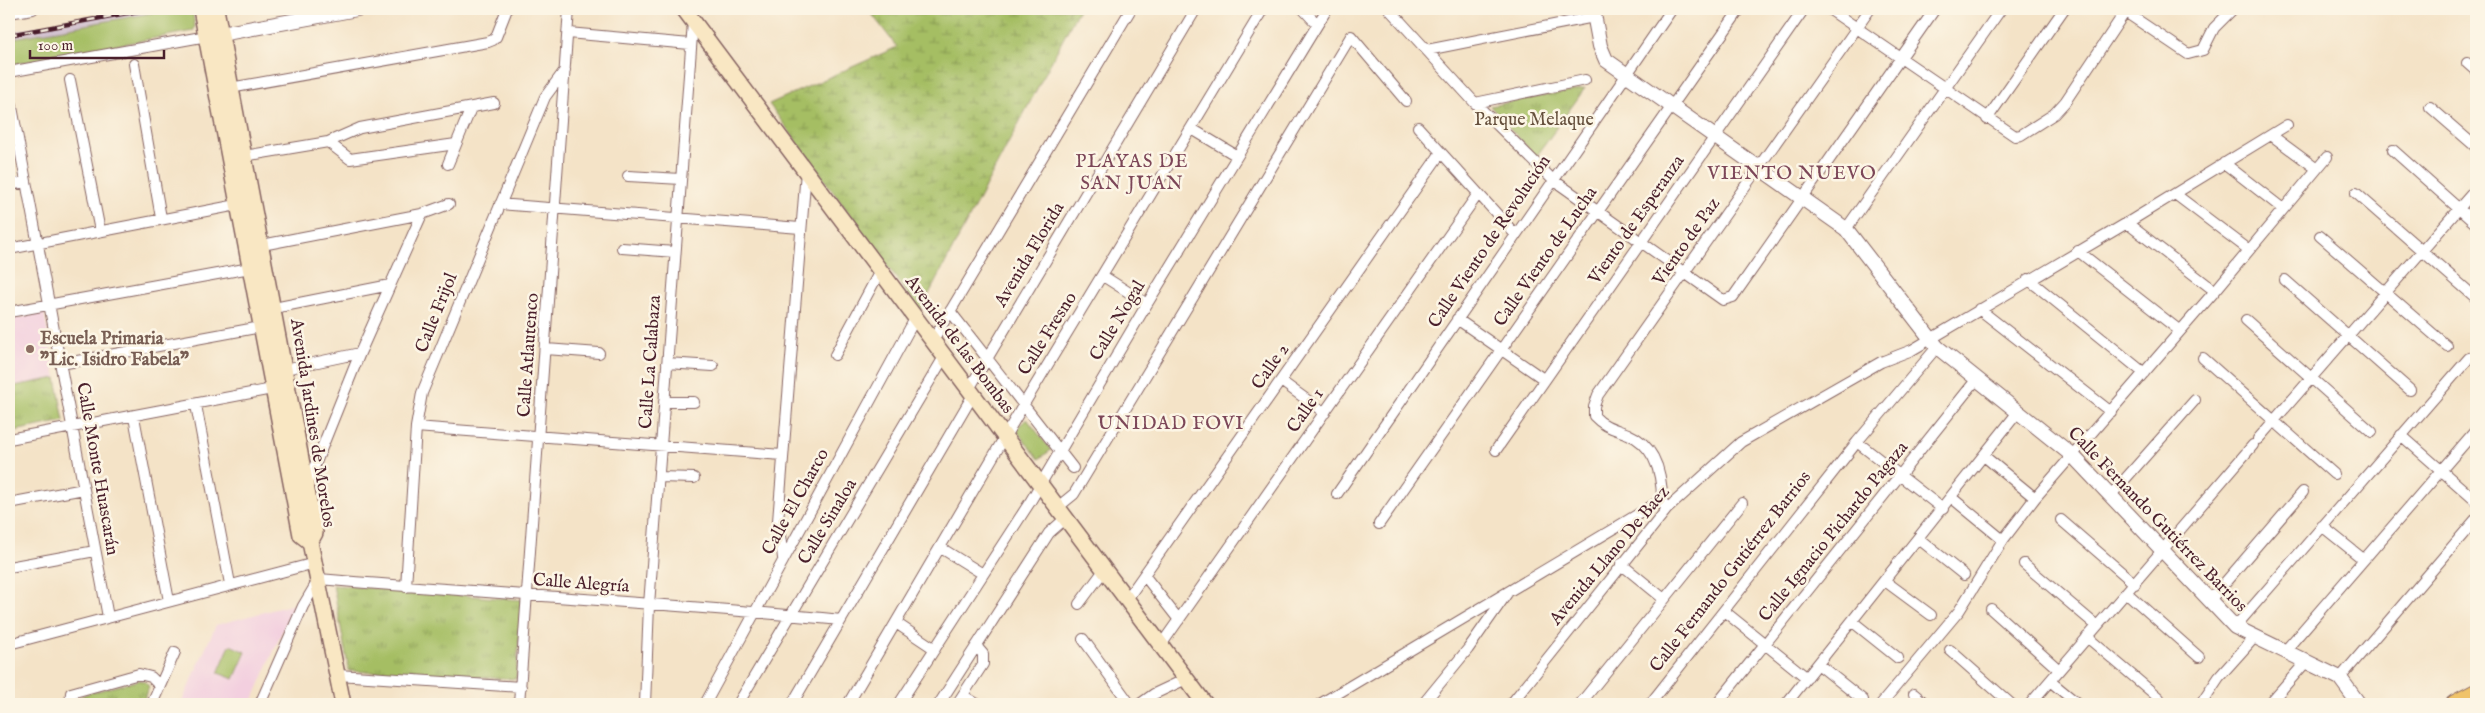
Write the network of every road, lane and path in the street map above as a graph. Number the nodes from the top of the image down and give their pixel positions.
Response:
1 (33, 9) edge
2 (201, 9) edge
3 (216, 9) edge
4 (357, 9) edge
5 (507, 9) edge
6 (569, 9) edge
7 (684, 9) edge
8 (1131, 9) edge
9 (1196, 9) edge
10 (1263, 9) edge
11 (1303, 9) edge
12 (1327, 9) edge
13 (1389, 9) edge
14 (1672, 9) edge
15 (1740, 9) edge
16 (1804, 9) edge
17 (1829, 9) edge
18 (1870, 9) edge
19 (1936, 9) edge
20 (2001, 9) edge
21 (2064, 9) edge
22 (2233, 9) edge
23 (2123, 10) edge
24 (1595, 11) edge
25 (9, 13) edge
26 (693, 22) junction
27 (1317, 24) junction
28 (1856, 28) junction
29 (568, 33) junction
30 (214, 35) junction
31 (690, 44) junction
32 (1427, 50) junction
33 (1900, 59) junction
34 (2467, 63) dead end
35 (134, 64) dead end
36 (565, 70) junction
37 (2476, 71) edge
38 (9, 72) edge
39 (1624, 74) junction
40 (70, 80) dead end
41 (1585, 80) dead end
42 (230, 88) junction
43 (1943, 88) junction
44 (9, 91) edge
45 (1406, 101) dead end
46 (494, 103) dead end
47 (1475, 103) junction
48 (2430, 107) dead end
49 (471, 108) junction
50 (1671, 108) junction
51 (11, 119) edge
52 (1987, 119) junction
53 (2287, 125) dead end
54 (1418, 127) dead end
55 (1192, 129) junction
56 (2270, 135) junction
57 (1714, 136) junction
58 (328, 142) junction
59 (456, 144) junction
60 (2476, 147) edge
61 (2393, 150) dead end
62 (1440, 154) junction
63 (244, 156) junction
64 (1237, 156) junction
65 (2327, 157) dead end
66 (2224, 163) junction
67 (448, 164) dead end
68 (1759, 169) junction
69 (2317, 169) junction
70 (806, 171) junction
71 (628, 176) dead end
72 (681, 179) junction
73 (1552, 179) junction
74 (26, 182) junction
75 (9, 185) edge
76 (2476, 189) edge
77 (2356, 193) dead end
78 (1478, 194) junction
79 (2175, 194) junction
80 (1803, 198) junction
81 (449, 204) dead end
82 (500, 204) junction
83 (237, 205) junction
84 (2460, 208) junction
85 (556, 209) junction
86 (2283, 209) junction
87 (1598, 211) junction
88 (422, 214) junction
89 (678, 217) junction
90 (161, 218) junction
91 (2128, 223) junction
92 (2476, 224) edge
93 (800, 228) junction
94 (1846, 229) junction
95 (100, 231) junction
96 (1515, 234) junction
97 (2320, 236) dead end
98 (1642, 242) junction
99 (38, 244) junction
100 (262, 245) junction
101 (622, 248) dead end
102 (9, 249) edge
103 (2249, 250) junction
104 (2078, 251) junction
105 (2422, 251) junction
106 (675, 252) junction
107 (250, 268) junction
108 (880, 272) junction
109 (1685, 273) junction
110 (1103, 276) junction
111 (2028, 280) junction
112 (2284, 280) dead end
113 (390, 285) junction
114 (2215, 291) junction
115 (2385, 293) junction
116 (256, 298) junction
117 (2476, 298) edge
118 (273, 302) junction
119 (50, 304) junction
120 (1147, 304) junction
121 (1978, 309) junction
122 (950, 310) junction
123 (9, 312) edge
124 (916, 317) junction
125 (1457, 319) junction
126 (2246, 320) dead end
127 (261, 327) junction
128 (2180, 331) junction
129 (2348, 336) junction
130 (933, 340) junction
131 (1933, 343) junction
132 (2447, 346) dead end
133 (546, 349) junction
134 (1501, 349) junction
135 (360, 353) junction
136 (598, 353) dead end
137 (835, 355) dead end
138 (2475, 356) edge
139 (944, 357) junction
140 (988, 358) junction
141 (2203, 358) dead end
142 (667, 363) junction
143 (61, 364) junction
144 (713, 366) dead end
145 (285, 369) junction
146 (2144, 373) junction
147 (2311, 377) junction
148 (1545, 380) junction
149 (1976, 380) junction
150 (1281, 381) junction
151 (272, 389) junction
152 (2410, 390) dead end
153 (971, 392) junction
154 (2195, 400) dead end
155 (664, 402) junction
156 (694, 402) dead end
157 (1024, 404) junction
158 (196, 405) junction
159 (2018, 412) junction
160 (2111, 412) junction
161 (1324, 413) junction
162 (134, 417) junction
163 (2273, 422) junction
164 (416, 427) junction
165 (73, 428) junction
166 (2476, 430) edge
167 (2372, 432) dead end
168 (2401, 435) junction
169 (540, 436) junction
170 (1006, 438) junction
171 (9, 439) edge
172 (1858, 442) junction
173 (661, 445) junction
174 (1060, 450) junction
175 (1496, 450) dead end
176 (782, 455) junction
177 (1984, 456) junction
178 (2073, 456) junction
179 (1073, 468) dead end
180 (2442, 470) junction
181 (2334, 474) dead end
182 (1900, 476) junction
183 (658, 477) junction
184 (694, 478) dead end
185 (1040, 484) junction
186 (84, 488) junction
187 (306, 489) junction
188 (2303, 492) dead end
189 (1338, 494) dead end
190 (2111, 495) junction
191 (1952, 498) junction
192 (2035, 498) junction
193 (2476, 501) edge
194 (9, 503) edge
195 (1742, 503) dead end
196 (1664, 505) junction
197 (1943, 509) junction
198 (1062, 512) junction
199 (2476, 519) edge
200 (2061, 520) dead end
201 (1379, 524) dead end
202 (2322, 526) junction
203 (1920, 539) junction
204 (2003, 540) junction
205 (310, 542) junction
206 (941, 548) junction
207 (95, 550) junction
208 (2164, 550) junction
209 (783, 558) junction
210 (2363, 560) junction
211 (315, 564) junction
212 (1621, 564) junction
213 (2024, 564) dead end
214 (9, 567) edge
215 (1105, 569) junction
216 (983, 574) junction
217 (1964, 575) dead end
218 (1144, 576) junction
219 (319, 580) junction
220 (1885, 582) junction
221 (230, 584) junction
222 (2135, 584) junction
223 (406, 587) junction
224 (1510, 590) junction
225 (2127, 593) junction
226 (528, 596) junction
227 (1127, 599) junction
228 (1664, 599) junction
229 (2210, 600) junction
230 (169, 601) junction
231 (1079, 604) dead end
232 (649, 605) junction
233 (1991, 609) dead end
234 (755, 611) junction
235 (1724, 611) junction
236 (792, 615) junction
237 (1931, 616) dead end
238 (108, 617) junction
239 (841, 620) junction
240 (1179, 620) junction
241 (1853, 622) junction
242 (896, 623) junction
243 (2097, 626) junction
244 (2234, 627) junction
245 (2087, 637) junction
246 (2254, 638) junction
247 (1083, 639) dead end
248 (9, 644) edge
249 (1765, 644) junction
250 (1161, 645) junction
251 (976, 646) junction
252 (935, 649) junction
253 (1950, 650) dead end
254 (175, 652) dead end
255 (2284, 652) junction
256 (2199, 657) dead end
257 (1898, 658) dead end
258 (2305, 663) junction
259 (1818, 664) junction
260 (2058, 669) junction
261 (338, 676) junction
262 (1807, 678) junction
263 (2340, 678) junction
264 (1186, 679) junction
265 (2050, 681) junction
266 (160, 686) junction
267 (521, 688) junction
268 (2476, 693) edge
269 (1914, 694) dead end
270 (2159, 698) dead end
271 (960, 700) edge
272 (1863, 700) dead end
273 (70, 704) edge
274 (152, 704) edge
275 (260, 704) edge
276 (343, 704) edge
277 (520, 704) edge
278 (644, 704) edge
279 (705, 704) edge
280 (738, 704) edge
281 (792, 704) edge
282 (848, 704) edge
283 (899, 704) edge
284 (939, 704) edge
285 (977, 704) edge
286 (1130, 704) edge
287 (1140, 704) edge
288 (1205, 704) edge
289 (1320, 704) edge
290 (1424, 704) edge
291 (1510, 704) edge
292 (1580, 704) edge
293 (1650, 704) edge
294 (1717, 704) edge
295 (1786, 704) edge
296 (1881, 704) edge
297 (1926, 704) edge
298 (2012, 704) edge
299 (2030, 704) edge
300 (2078, 704) edge
301 (2201, 704) edge
302 (2269, 704) edge
303 (2359, 704) edge
304 (2455, 704) edge

1 - 25 street
2 - 30 main road, Avenida Jardines de Morelos
3 - 30 main road, Avenida Jardines de Morelos
4 - 30 street
5 - 42 street
6 - 29 street, Calle Atlautenco
7 - 26 main road, Avenida de las Bombas
8 - 122 street
9 - 140 street, Avenida Florida
10 - 55 street, Calle Fresno
11 - 27 street
12 - 27 street, Calle Nogal
13 - 32 street
14 - 39 street, Calle Viento de Revolución
15 - 50 street, Calle Viento de Lucha
16 - 57 street, Viento de Esperanza
17 - 28 street
18 - 28 street, Viento de Paz
19 - 33 street
20 - 43 street
21 - 52 street
22 - 23 street
23 - 52 street
24 - 32 street
24 - 39 street
26 - 31 street, Calle La Calabaza
26 - 70 main road, Avenida de las Bombas
27 - 64 street, Calle Nogal
28 - 33 street
28 - 68 street, Viento de Paz
29 - 31 street
29 - 36 street, Calle Atlautenco
30 - 38 street
30 - 42 main road, Avenida Jardines de Morelos
30 - 83 main road, Avenida Jardines de Morelos
31 - 72 street, Calle La Calabaza
32 - 47 street
33 - 43 street
33 - 80 street
34 - 37 street
35 - 90 street
36 - 82 street, Calle Frijol
36 - 85 street, Calle Atlautenco
39 - 50 street
39 - 73 street, Calle Viento de Revolución
40 - 95 street
41 - 47 street
42 - 63 main road, Avenida Jardines de Morelos
43 - 52 street
43 - 94 street
44 - 51 street, Calle Monte Huascarán
45 - 198 street
46 - 49 street
47 - 73 street
48 - 60 street
49 - 58 street
49 - 59 street
50 - 57 street
50 - 87 street, Calle Viento de Lucha
51 - 74 street, Calle Monte Huascarán
53 - 56 street, Avenida Llano De Baez
54 - 62 street
55 - 64 street
55 - 110 street, Calle Fresno
56 - 66 street, Avenida Llano De Baez
56 - 69 street
57 - 68 street
57 - 98 street, Viento de Esperanza
58 - 59 street
58 - 63 street
59 - 67 street
61 - 84 street
62 - 78 street
62 - 150 street, Calle 2
63 - 100 main road, Avenida Jardines de Morelos
64 - 120 street, Calle Nogal
65 - 69 street
66 - 79 street, Avenida Llano De Baez
66 - 86 street
68 - 80 street
68 - 109 street, Viento de Paz
69 - 86 street
70 - 93 street
70 - 108 main road, Avenida de las Bombas
71 - 72 street
72 - 89 street, Calle La Calabaza
73 - 87 street
73 - 96 street, Calle Viento de Revolución
74 - 75 street
74 - 99 street, Calle Monte Huascarán
76 - 84 street
77 - 105 street
78 - 96 street
78 - 161 street, Calle 1
79 - 91 street, Avenida Llano De Baez
79 - 103 street
80 - 94 street
80 - 109 street
81 - 88 street
82 - 85 street
82 - 164 street, Calle Frijol
83 - 90 street
83 - 107 main road, Avenida Jardines de Morelos
84 - 92 street
84 - 105 street
85 - 89 street
85 - 133 street, Calle Atlautenco
86 - 103 street
87 - 98 street
87 - 134 street, Calle Viento de Lucha
88 - 100 street
88 - 113 street
89 - 93 street
89 - 106 street, Calle La Calabaza
90 - 95 street
91 - 104 street, Avenida Llano De Baez
91 - 114 street
93 - 176 street
94 - 131 street
95 - 99 street
96 - 125 street, Calle Viento de Revolución
97 - 115 street
98 - 109 street
98 - 148 street, Viento de Esperanza
99 - 102 street
99 - 119 street, Calle Monte Huascarán
100 - 118 main road, Avenida Jardines de Morelos
101 - 106 street
103 - 114 street
104 - 111 street, Avenida Llano De Baez
104 - 128 street
105 - 115 street
105 - 117 street
106 - 142 street, Calle La Calabaza
107 - 116 main road, Avenida Jardines de Morelos
107 - 119 street
108 - 124 main road, Avenida de las Bombas
108 - 137 street
109 - 196 street, Viento de Paz
110 - 120 street
110 - 157 street, Calle Fresno
111 - 121 street, Avenida Llano De Baez
111 - 146 street
112 - 129 street
113 - 118 street
113 - 135 street
114 - 128 street
115 - 129 street
115 - 132 street
116 - 118 main road
116 - 127 main road, Avenida Jardines de Morelos
118 - 145 main road, Avenida Jardines de Morelos
119 - 123 street
119 - 143 street, Calle Monte Huascarán
120 - 174 street, Calle Nogal
121 - 131 street, Avenida Llano De Baez
121 - 160 street
122 - 130 street
122 - 140 street, Avenida de las Bombas
124 - 130 main road, Avenida de las Bombas
124 - 209 street, Calle El Charco
125 - 134 street
125 - 189 street, Calle Viento de Revolución
126 - 147 street
127 - 143 street
127 - 151 main road, Avenida Jardines de Morelos
128 - 146 street
129 - 147 street
129 - 152 street
130 - 139 main road, Avenida de las Bombas
131 - 149 street, Calle Fernando Gutiérrez Barrios
131 - 172 street, Calle Fernando Gutiérrez Barrios
131 - 196 street, Avenida Llano De Baez
133 - 136 street
133 - 169 street, Calle Atlautenco
134 - 148 street
134 - 201 street, Calle Viento de Lucha
135 - 145 street
135 - 187 street
138 - 168 street
139 - 153 main road, Avenida de las Bombas
139 - 236 street, Calle Sinaloa
140 - 153 street, Avenida Florida
140 - 157 street, Avenida de las Bombas
141 - 163 street
142 - 144 street
142 - 155 street, Calle La Calabaza
143 - 165 street, Calle Monte Huascarán
145 - 187 main road, Avenida Jardines de Morelos
146 - 160 street
147 - 163 street
147 - 167 street
148 - 175 street, Viento de Esperanza
149 - 159 street, Calle Fernando Gutiérrez Barrios
149 - 182 street, Calle Ignacio Pichardo Pagaza
150 - 161 street
150 - 218 street, Calle 2
151 - 158 street
151 - 205 main road, Avenida Jardines de Morelos
153 - 170 main road, Avenida de las Bombas
153 - 239 street, Avenida Florida
154 - 190 street
155 - 156 street
155 - 173 street, Calle La Calabaza
157 - 170 street, Calle Fresno
157 - 174 street, Avenida de las Bombas
158 - 162 street
158 - 221 street
159 - 177 street
159 - 178 street, Calle Fernando Gutiérrez Barrios
160 - 178 street
161 - 240 street, Calle 1
162 - 165 street
162 - 230 street
163 - 181 street
163 - 208 street
164 - 169 street
164 - 223 street, Calle Frijol
165 - 171 street
165 - 186 street, Calle Monte Huascarán
166 - 180 street
168 - 180 street
168 - 202 street
169 - 173 street
169 - 226 street, Calle Atlautenco
170 - 185 main road, Avenida de las Bombas
170 - 206 street, Calle Fresno
172 - 182 street
172 - 235 street, Calle Fernando Gutiérrez Barrios
173 - 176 street
173 - 183 street, Calle La Calabaza
174 - 179 street, Avenida de las Bombas
174 - 185 street, Calle Nogal
176 - 209 street
177 - 191 street
177 - 192 street
178 - 190 street, Calle Fernando Gutiérrez Barrios
178 - 192 street
180 - 193 street
180 - 210 street
182 - 197 street
182 - 249 street, Calle Ignacio Pichardo Pagaza
183 - 184 street
183 - 232 street, Calle La Calabaza
185 - 198 main road, Avenida de las Bombas
185 - 216 street, Calle Nogal
186 - 194 street
186 - 207 street, Calle Monte Huascarán
187 - 205 main road, Avenida Jardines de Morelos
188 - 229 street
190 - 208 street, Calle Fernando Gutiérrez Barrios
191 - 197 street
191 - 204 street
192 - 204 street
195 - 228 street
196 - 212 street, Avenida Llano De Baez
196 - 224 street
197 - 203 street
198 - 215 main road, Avenida de las Bombas
198 - 251 street
199 - 263 street
200 - 222 street
202 - 210 street
202 - 244 street
203 - 217 street
203 - 220 street
204 - 296 street
205 - 211 main road
206 - 216 street
206 - 242 street, Calle Fresno
207 - 214 street
207 - 238 street, Calle Monte Huascarán
208 - 222 street
208 - 229 street, Calle Fernando Gutiérrez Barrios
209 - 234 street, Calle El Charco
210 - 255 street
211 - 219 main road
211 - 221 street
212 - 228 street
212 - 291 street, Avenida Llano De Baez
213 - 243 street
215 - 227 main road, Avenida de las Bombas
215 - 231 street
216 - 252 street, Calle Nogal
218 - 227 street, Calle 2
218 - 240 street
219 - 223 street, Calle Alegría
219 - 261 main road
219 - 275 street
220 - 237 street
220 - 241 street
221 - 230 street
222 - 225 street
223 - 226 street, Calle Alegría
224 - 289 street
224 - 290 street
225 - 243 street
225 - 256 street
226 - 232 street, Calle Alegría
226 - 267 street, Calle Atlautenco
227 - 250 main road, Avenida de las Bombas
228 - 292 street
229 - 244 street, Calle Fernando Gutiérrez Barrios
230 - 238 street
232 - 234 street, Calle Alegría
232 - 278 street, Calle La Calabaza
233 - 260 street
234 - 236 street, Calle Alegría
234 - 279 street, Calle El Charco
235 - 249 street
235 - 293 street, Calle Fernando Gutiérrez Barrios
236 - 239 street, Calle Alegría
236 - 280 street, Calle Sinaloa
238 - 248 street
239 - 281 street, Avenida Florida
240 - 250 street, Calle 1
241 - 257 street
241 - 259 street
242 - 252 street
242 - 282 street, Calle Fresno
243 - 245 street
244 - 246 street, Calle Fernando Gutiérrez Barrios
245 - 260 street
245 - 270 street
246 - 255 street, Calle Fernando Gutiérrez Barrios
246 - 301 street
247 - 286 street
249 - 262 street
249 - 294 street, Calle Ignacio Pichardo Pagaza
250 - 264 main road, Avenida de las Bombas
251 - 271 street
251 - 284 street
252 - 283 street, Calle Nogal
253 - 298 street
254 - 266 street
255 - 258 street, Calle Fernando Gutiérrez Barrios
258 - 263 street, Calle Fernando Gutiérrez Barrios
258 - 302 street
259 - 262 street
259 - 272 street
260 - 265 street
261 - 267 street
261 - 276 main road
262 - 295 street
263 - 303 street
264 - 287 street
264 - 288 main road, Avenida de las Bombas
265 - 299 street
265 - 300 street
266 - 273 street
266 - 274 street
267 - 277 street, Calle Atlautenco
268 - 304 highway
269 - 297 street
271 - 285 street

